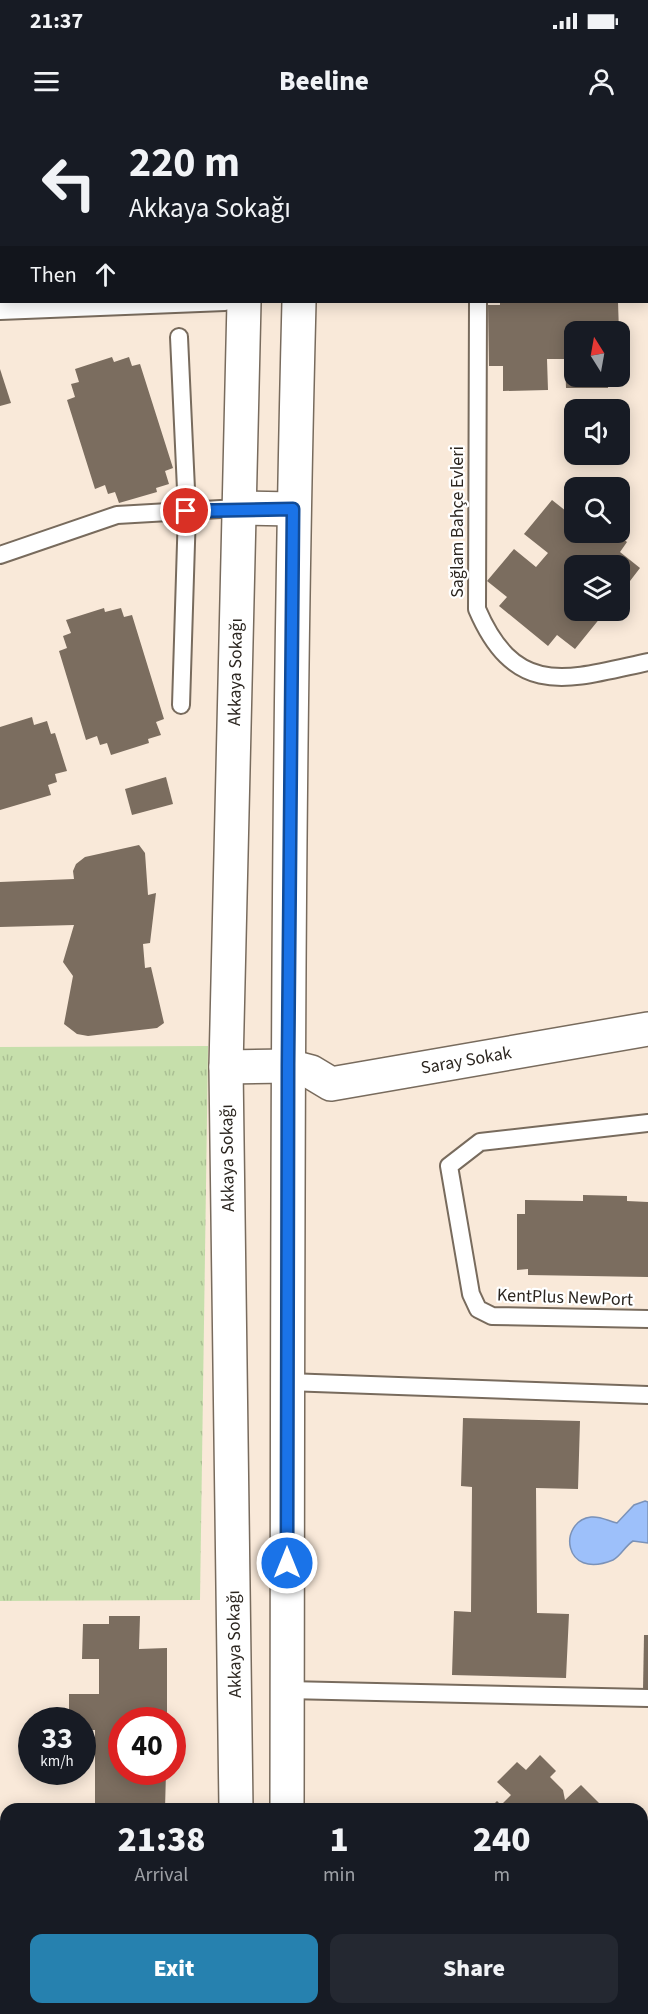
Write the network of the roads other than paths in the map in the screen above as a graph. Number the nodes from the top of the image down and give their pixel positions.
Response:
1 (169, 303) edge
2 (244, 303) edge
3 (299, 303) edge
4 (478, 303) edge
5 (0, 311) edge
6 (179, 337) dead end
7 (238, 508) junction
8 (293, 509) junction
9 (186, 511) junction
10 (0, 555) edge
11 (648, 662) edge
12 (181, 705) dead end
13 (648, 1029) edge
14 (288, 1065) junction
15 (226, 1068) junction
16 (648, 1123) edge
17 (648, 1319) edge
18 (287, 1382) junction
19 (648, 1395) edge
20 (287, 1690) junction
21 (648, 1698) edge
22 (236, 1803) edge
23 (287, 1803) edge

1 - 5 lane
2 - 7 street, Akkaya Sokağı
3 - 8 street
4 - 11 lane, Sağlam Bahçe Evleri
6 - 9 lane
7 - 8 street
7 - 9 lane
7 - 15 street, Akkaya Sokağı
8 - 14 street
9 - 10 lane
9 - 12 lane
13 - 14 street, Saray Sokak
14 - 15 street
14 - 18 street
15 - 22 street, Akkaya Sokağı
16 - 17 lane, KentPlus NewPort
18 - 19 lane
18 - 20 street
20 - 21 lane
20 - 23 street

